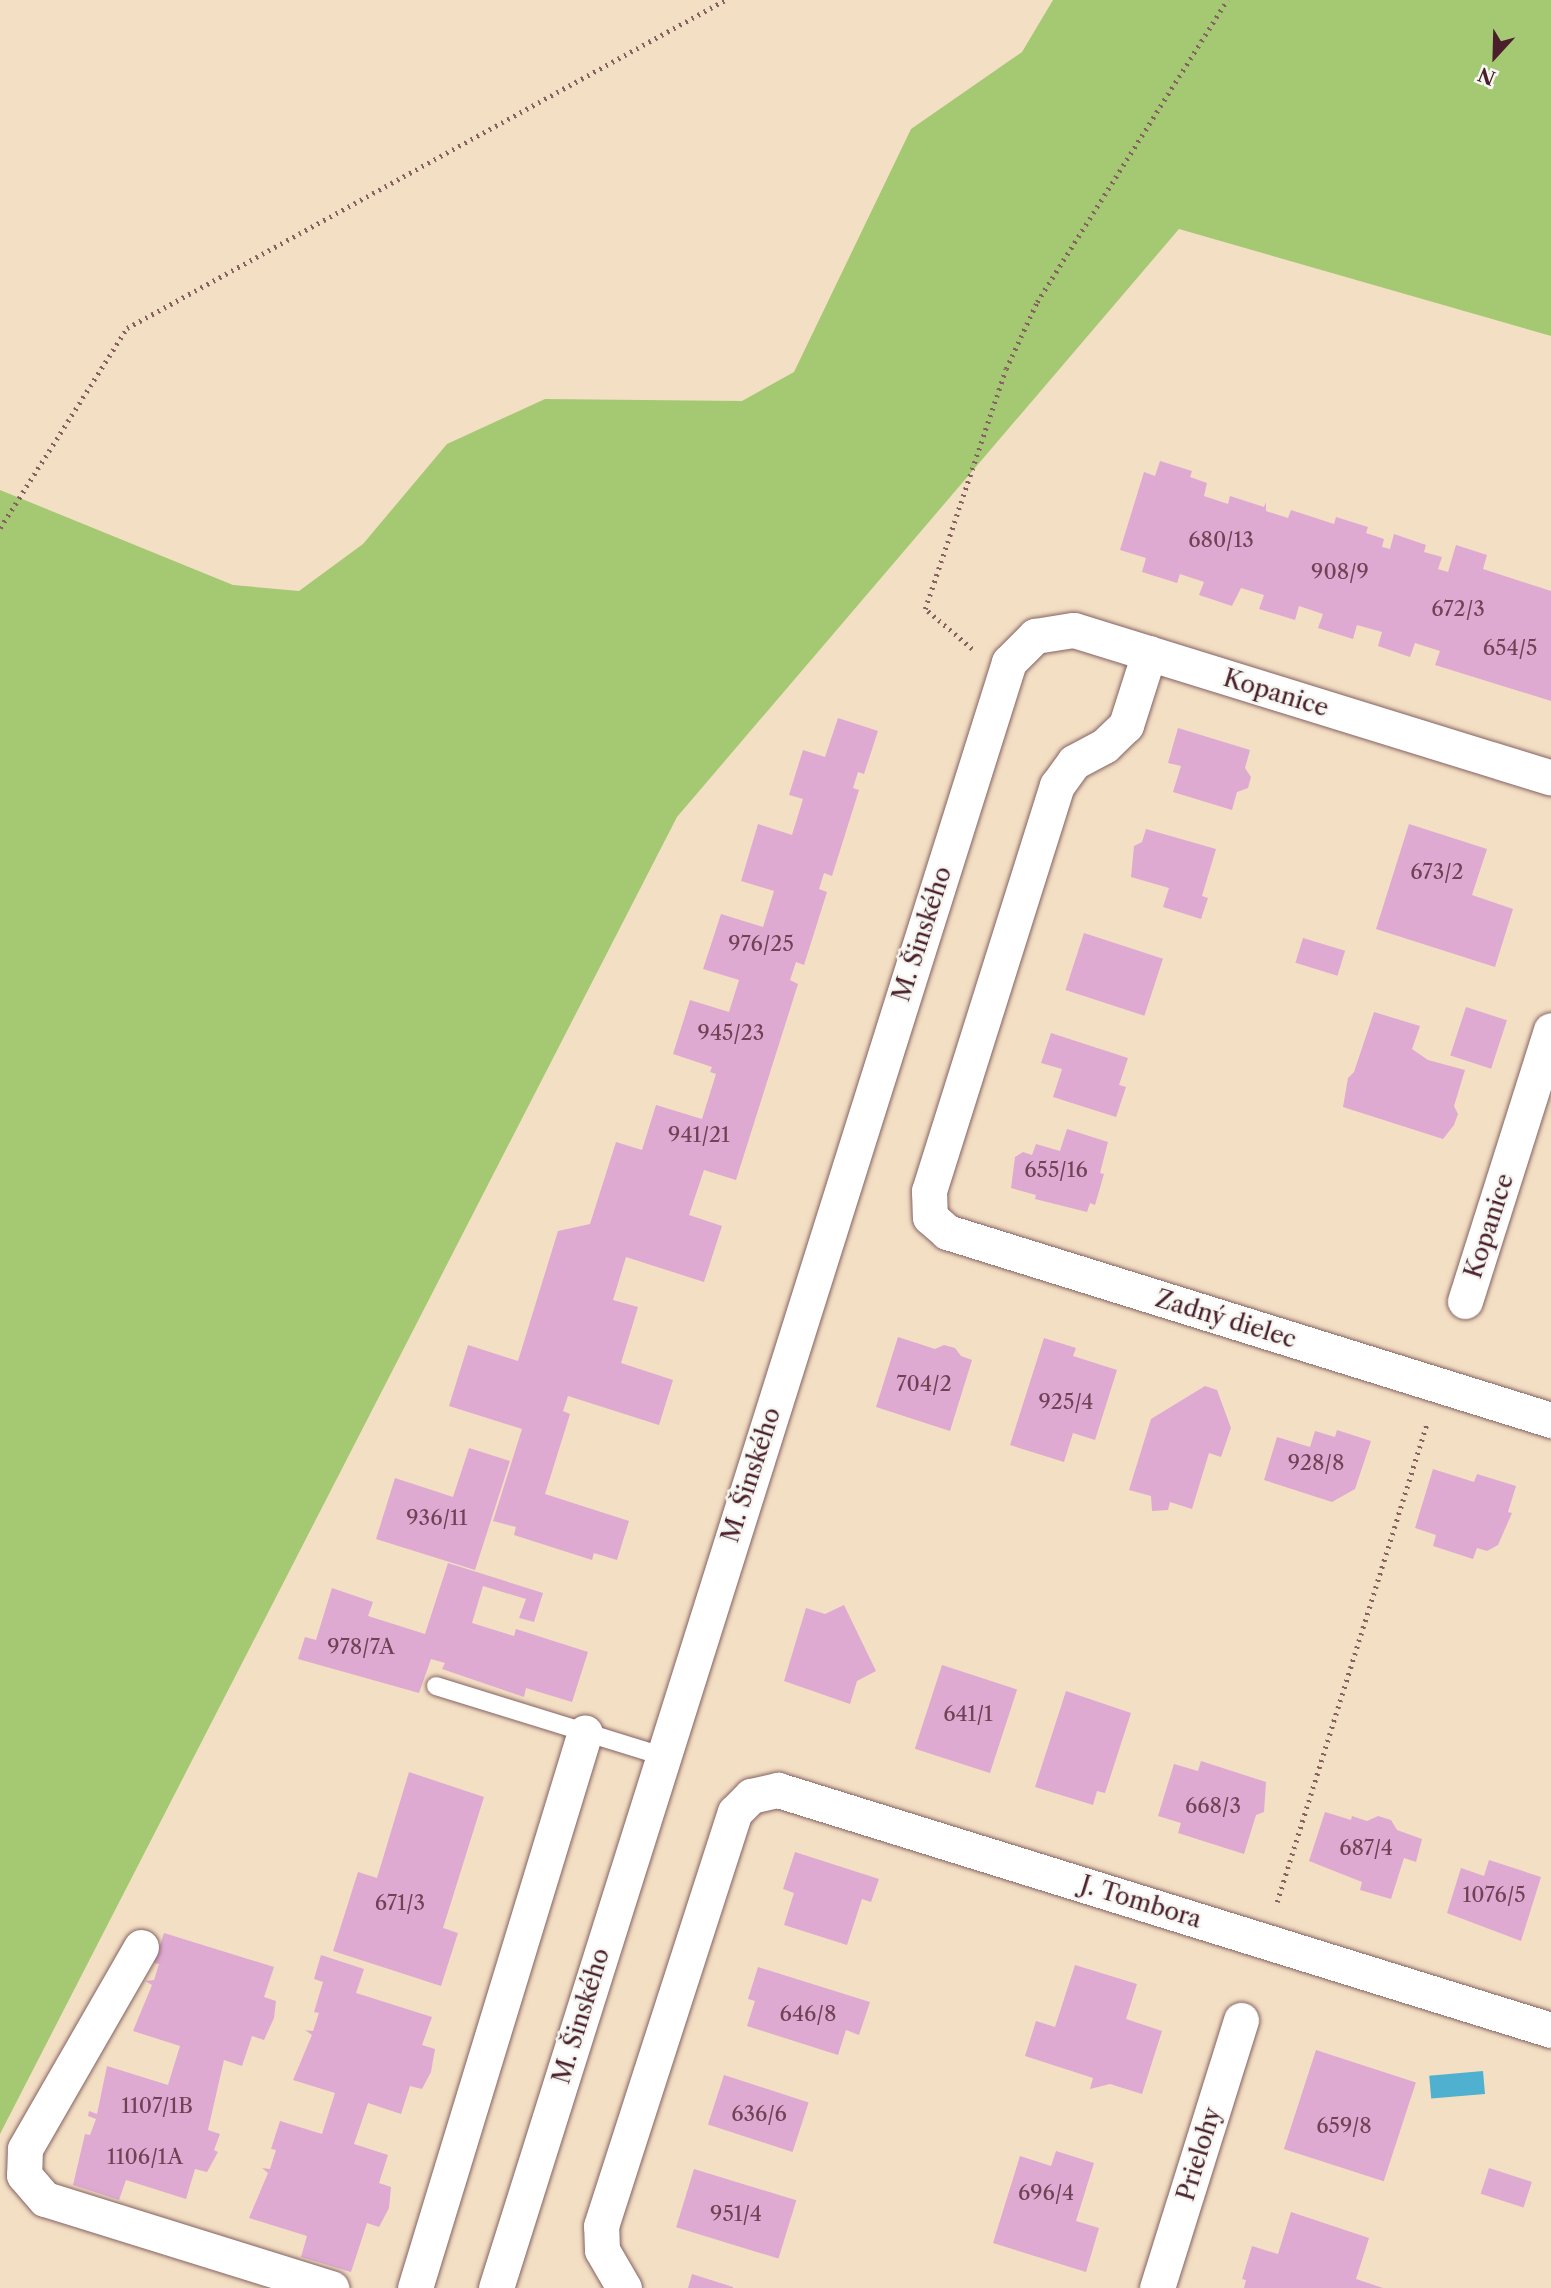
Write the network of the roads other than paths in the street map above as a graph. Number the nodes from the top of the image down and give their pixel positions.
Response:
1 (1149, 653) junction
2 (1009, 662) joint
3 (1551, 778) edge
4 (1551, 1030) edge
5 (1465, 1301) dead end
6 (1551, 1420) edge
7 (436, 1686) dead end
8 (585, 1732) junction
9 (662, 1756) junction
10 (141, 1947) dead end
11 (1241, 2020) dead end
12 (1551, 2030) edge
13 (331, 2288) edge
14 (415, 2288) edge
15 (496, 2288) edge
16 (624, 2288) edge
17 (1157, 2288) edge

1 - 2 street, Kopanice
1 - 3 street, Kopanice
1 - 6 street, Zadný dielec
2 - 9 street, M. Šinského
4 - 5 street, Kopanice
7 - 8 lane
8 - 9 lane
8 - 14 street
9 - 15 street, M. Šinského
10 - 13 street
11 - 17 street, Prielohy
12 - 16 street, J. Tombora

